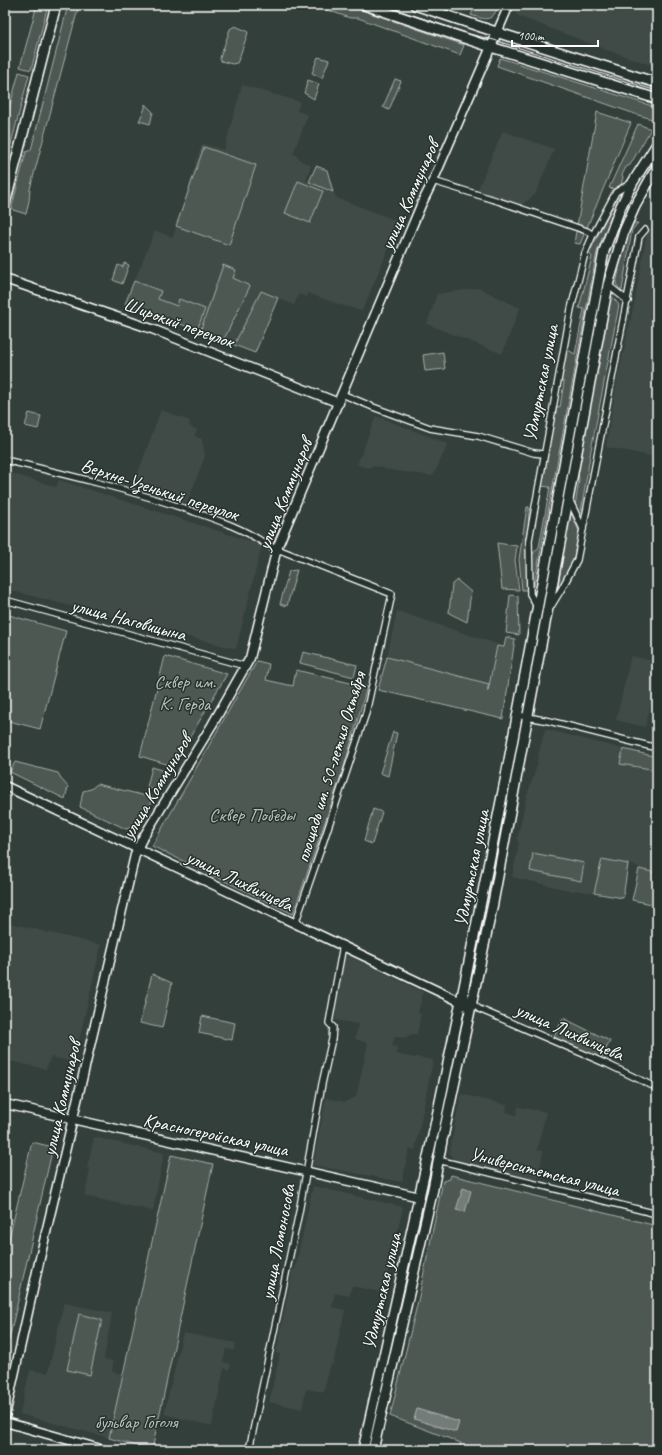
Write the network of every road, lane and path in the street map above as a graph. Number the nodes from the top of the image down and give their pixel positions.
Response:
1 (56, 5) edge
2 (365, 5) edge
3 (415, 5) edge
4 (509, 5) edge
5 (498, 32) junction
6 (491, 47) junction
7 (657, 83) edge
8 (657, 99) edge
9 (657, 144) edge
10 (649, 158) junction
11 (657, 163) edge
12 (657, 167) edge
13 (433, 181) junction
14 (633, 182) junction
15 (5, 204) edge
16 (645, 230) dead end
17 (593, 235) junction
18 (5, 279) edge
19 (608, 285) junction
20 (628, 301) junction
21 (342, 394) junction
22 (339, 403) junction
23 (544, 454) junction
24 (5, 460) edge
25 (569, 498) junction
26 (583, 530) junction
27 (277, 548) junction
28 (392, 594) joint
29 (5, 600) edge
30 (537, 607) junction
31 (548, 612) junction
32 (532, 635) junction
33 (543, 637) junction
34 (245, 666) junction
35 (517, 715) junction
36 (528, 717) junction
37 (657, 748) edge
38 (506, 776) junction
39 (517, 778) junction
40 (5, 786) edge
41 (137, 849) junction
42 (482, 901) junction
43 (493, 903) junction
44 (295, 924) junction
45 (343, 945) junction
46 (464, 989) junction
47 (461, 1002) junction
48 (471, 1007) junction
49 (450, 1055) junction
50 (460, 1058) junction
51 (657, 1088) edge
52 (5, 1104) edge
53 (73, 1119) junction
54 (438, 1160) junction
55 (307, 1171) junction
56 (420, 1196) junction
57 (657, 1214) edge
58 (384, 1358) junction
59 (394, 1360) junction
60 (5, 1416) edge
61 (5, 1422) edge
62 (104, 1450) edge
63 (250, 1450) edge
64 (363, 1450) edge
65 (373, 1450) edge

1 - 15 main road
2 - 6 main road
3 - 5 main road
4 - 5 street, улица Коммунаров
5 - 6 street, улица Коммунаров
5 - 7 main road
6 - 8 main road
6 - 13 street, улица Коммунаров
9 - 10 main road, Удмуртская улица
10 - 11 main road
10 - 14 main road, Удмуртская улица
12 - 19 main road, Удмуртская улица
13 - 17 street
13 - 21 street, улица Коммунаров
14 - 17 street, Удмуртская улица
14 - 30 main road, Удмуртская улица
16 - 20 street, Удмуртская улица
17 - 23 street, Удмуртская улица
18 - 22 street, Широкий переулок
19 - 20 street
19 - 25 main road, Удмуртская улица
20 - 26 street, Удмуртская улица
21 - 22 street, улица Коммунаров
21 - 23 street
22 - 27 street, улица Коммунаров
23 - 30 street, Удмуртская улица
24 - 27 street, Верхне-Узенький переулок
25 - 26 street
25 - 31 main road, Удмуртская улица
26 - 31 street, Удмуртская улица
27 - 28 street, Верхне-Узенький переулок
27 - 34 street, улица Коммунаров
28 - 44 street, площадь им. 50-летия Октября
29 - 34 street, улица Наговицына
30 - 32 main road, Удмуртская улица
31 - 33 main road, Удмуртская улица
32 - 33 main road
32 - 35 main road, Удмуртская улица
33 - 36 main road, Удмуртская улица
34 - 41 street, улица Коммунаров
35 - 36 street
35 - 38 main road, Удмуртская улица
36 - 37 street
36 - 39 main road, Удмуртская улица
38 - 39 main road
38 - 42 main road, Удмуртская улица
39 - 43 main road, Удмуртская улица
40 - 41 street, улица Лихвинцева
41 - 44 street, улица Лихвинцева
41 - 53 street, улица Коммунаров
42 - 43 main road
42 - 46 main road, Удмуртская улица
43 - 48 main road, Удмуртская улица
44 - 45 street, улица Лихвинцева
45 - 47 street, улица Лихвинцева
45 - 55 street, улица Ломоносова
46 - 47 main road, Удмуртская улица
46 - 48 street
47 - 48 street, улица Лихвинцева
47 - 49 main road, Удмуртская улица
48 - 50 main road, Удмуртская улица
48 - 51 street, улица Лихвинцева
49 - 50 main road
49 - 56 main road, Удмуртская улица
50 - 54 main road, Удмуртская улица
52 - 53 street, Красногеройская улица
53 - 55 street, Красногеройская улица
53 - 60 street, улица Коммунаров
54 - 57 street, Университетская улица
54 - 59 main road, Удмуртская улица
55 - 56 street, Красногеройская улица
55 - 63 street, улица Ломоносова
56 - 58 main road, Удмуртская улица
58 - 59 main road
58 - 64 main road, Удмуртская улица
59 - 65 main road, Удмуртская улица
61 - 62 street

